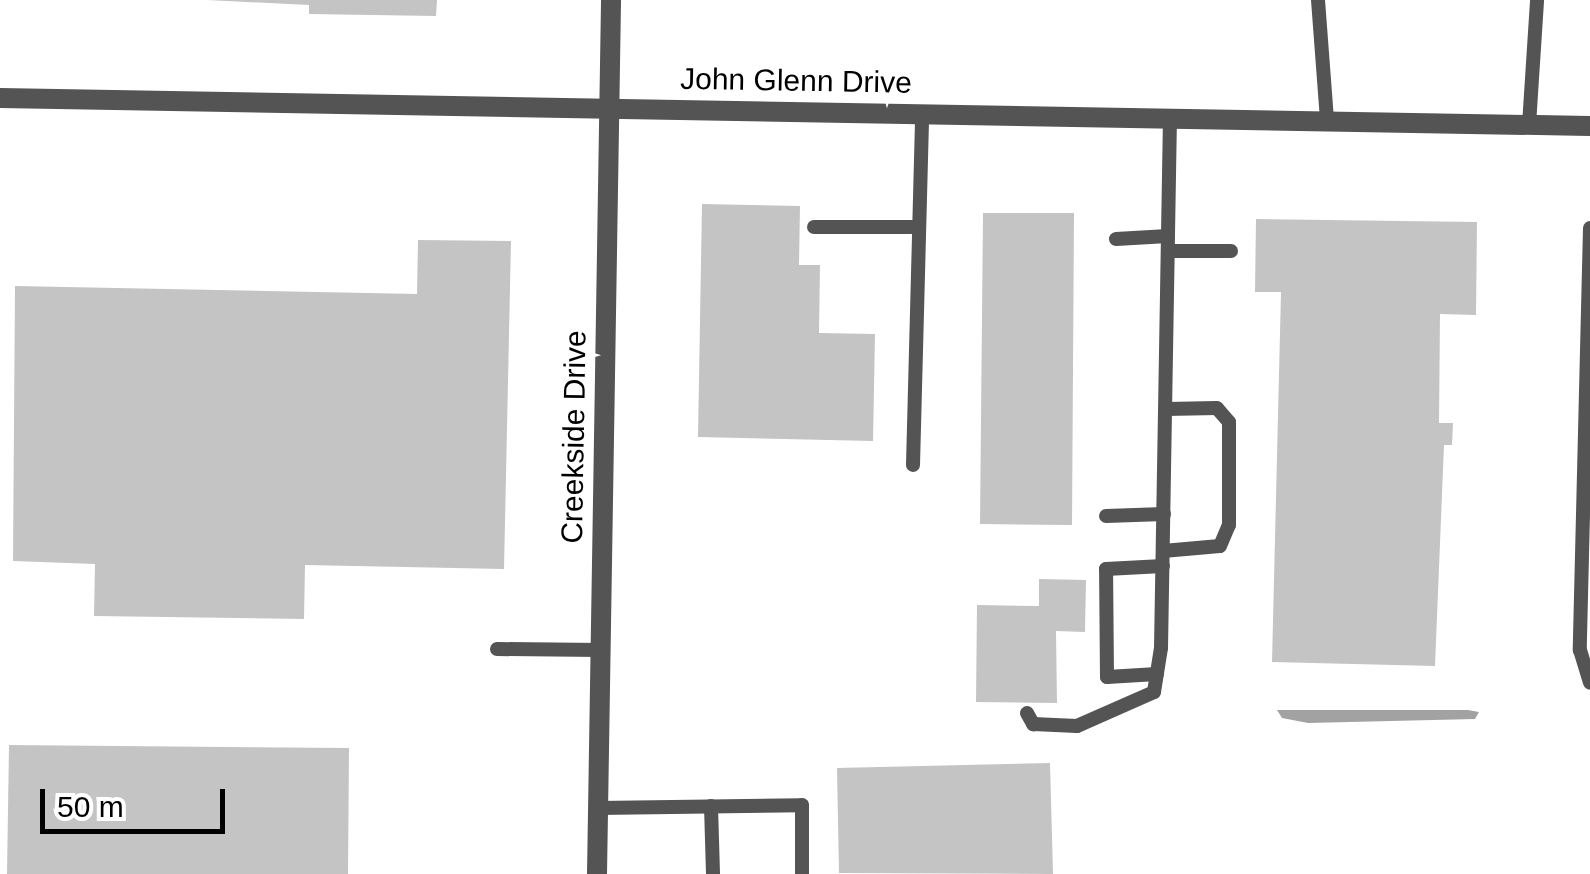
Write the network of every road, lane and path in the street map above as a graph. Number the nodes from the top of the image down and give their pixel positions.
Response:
1 (611, 0) edge
2 (1318, 0) edge
3 (1537, 0) edge
4 (0, 98) edge
5 (610, 108) junction
6 (922, 114) junction
7 (1170, 118) junction
8 (1327, 121) junction
9 (1529, 125) junction
10 (1590, 126) edge
11 (814, 227) dead end
12 (919, 227) junction
13 (1590, 228) edge
14 (1116, 239) dead end
15 (1590, 239) edge
16 (1168, 244) junction
17 (1232, 251) dead end
18 (1166, 409) junction
19 (912, 465) dead end
20 (1164, 514) junction
21 (1106, 516) dead end
22 (1587, 517) edge
23 (1163, 558) junction
24 (497, 648) dead end
25 (600, 650) junction
26 (1157, 674) junction
27 (1590, 683) edge
28 (1028, 713) dead end
29 (712, 806) junction
30 (598, 808) junction
31 (597, 874) edge
32 (713, 874) edge
33 (802, 874) edge

1 - 5 street, Creekside Drive
2 - 8 lane
3 - 9 lane
4 - 5 street, John Glenn Drive
5 - 6 street, John Glenn Drive
5 - 25 street, Creekside Drive
6 - 7 street, John Glenn Drive
6 - 12 lane
7 - 8 street, John Glenn Drive
7 - 16 lane
8 - 9 street, John Glenn Drive
9 - 10 street, John Glenn Drive
11 - 12 lane
12 - 19 lane
13 - 15 lane
14 - 16 lane
15 - 22 lane
16 - 17 lane
16 - 18 lane
18 - 20 lane
18 - 23 lane
20 - 21 lane
20 - 23 lane
22 - 27 lane
23 - 26 lane
23 - 26 lane
24 - 25 lane
25 - 30 street, Creekside Drive
26 - 28 lane
29 - 30 lane
29 - 32 lane
29 - 33 lane
30 - 31 street, Creekside Drive

